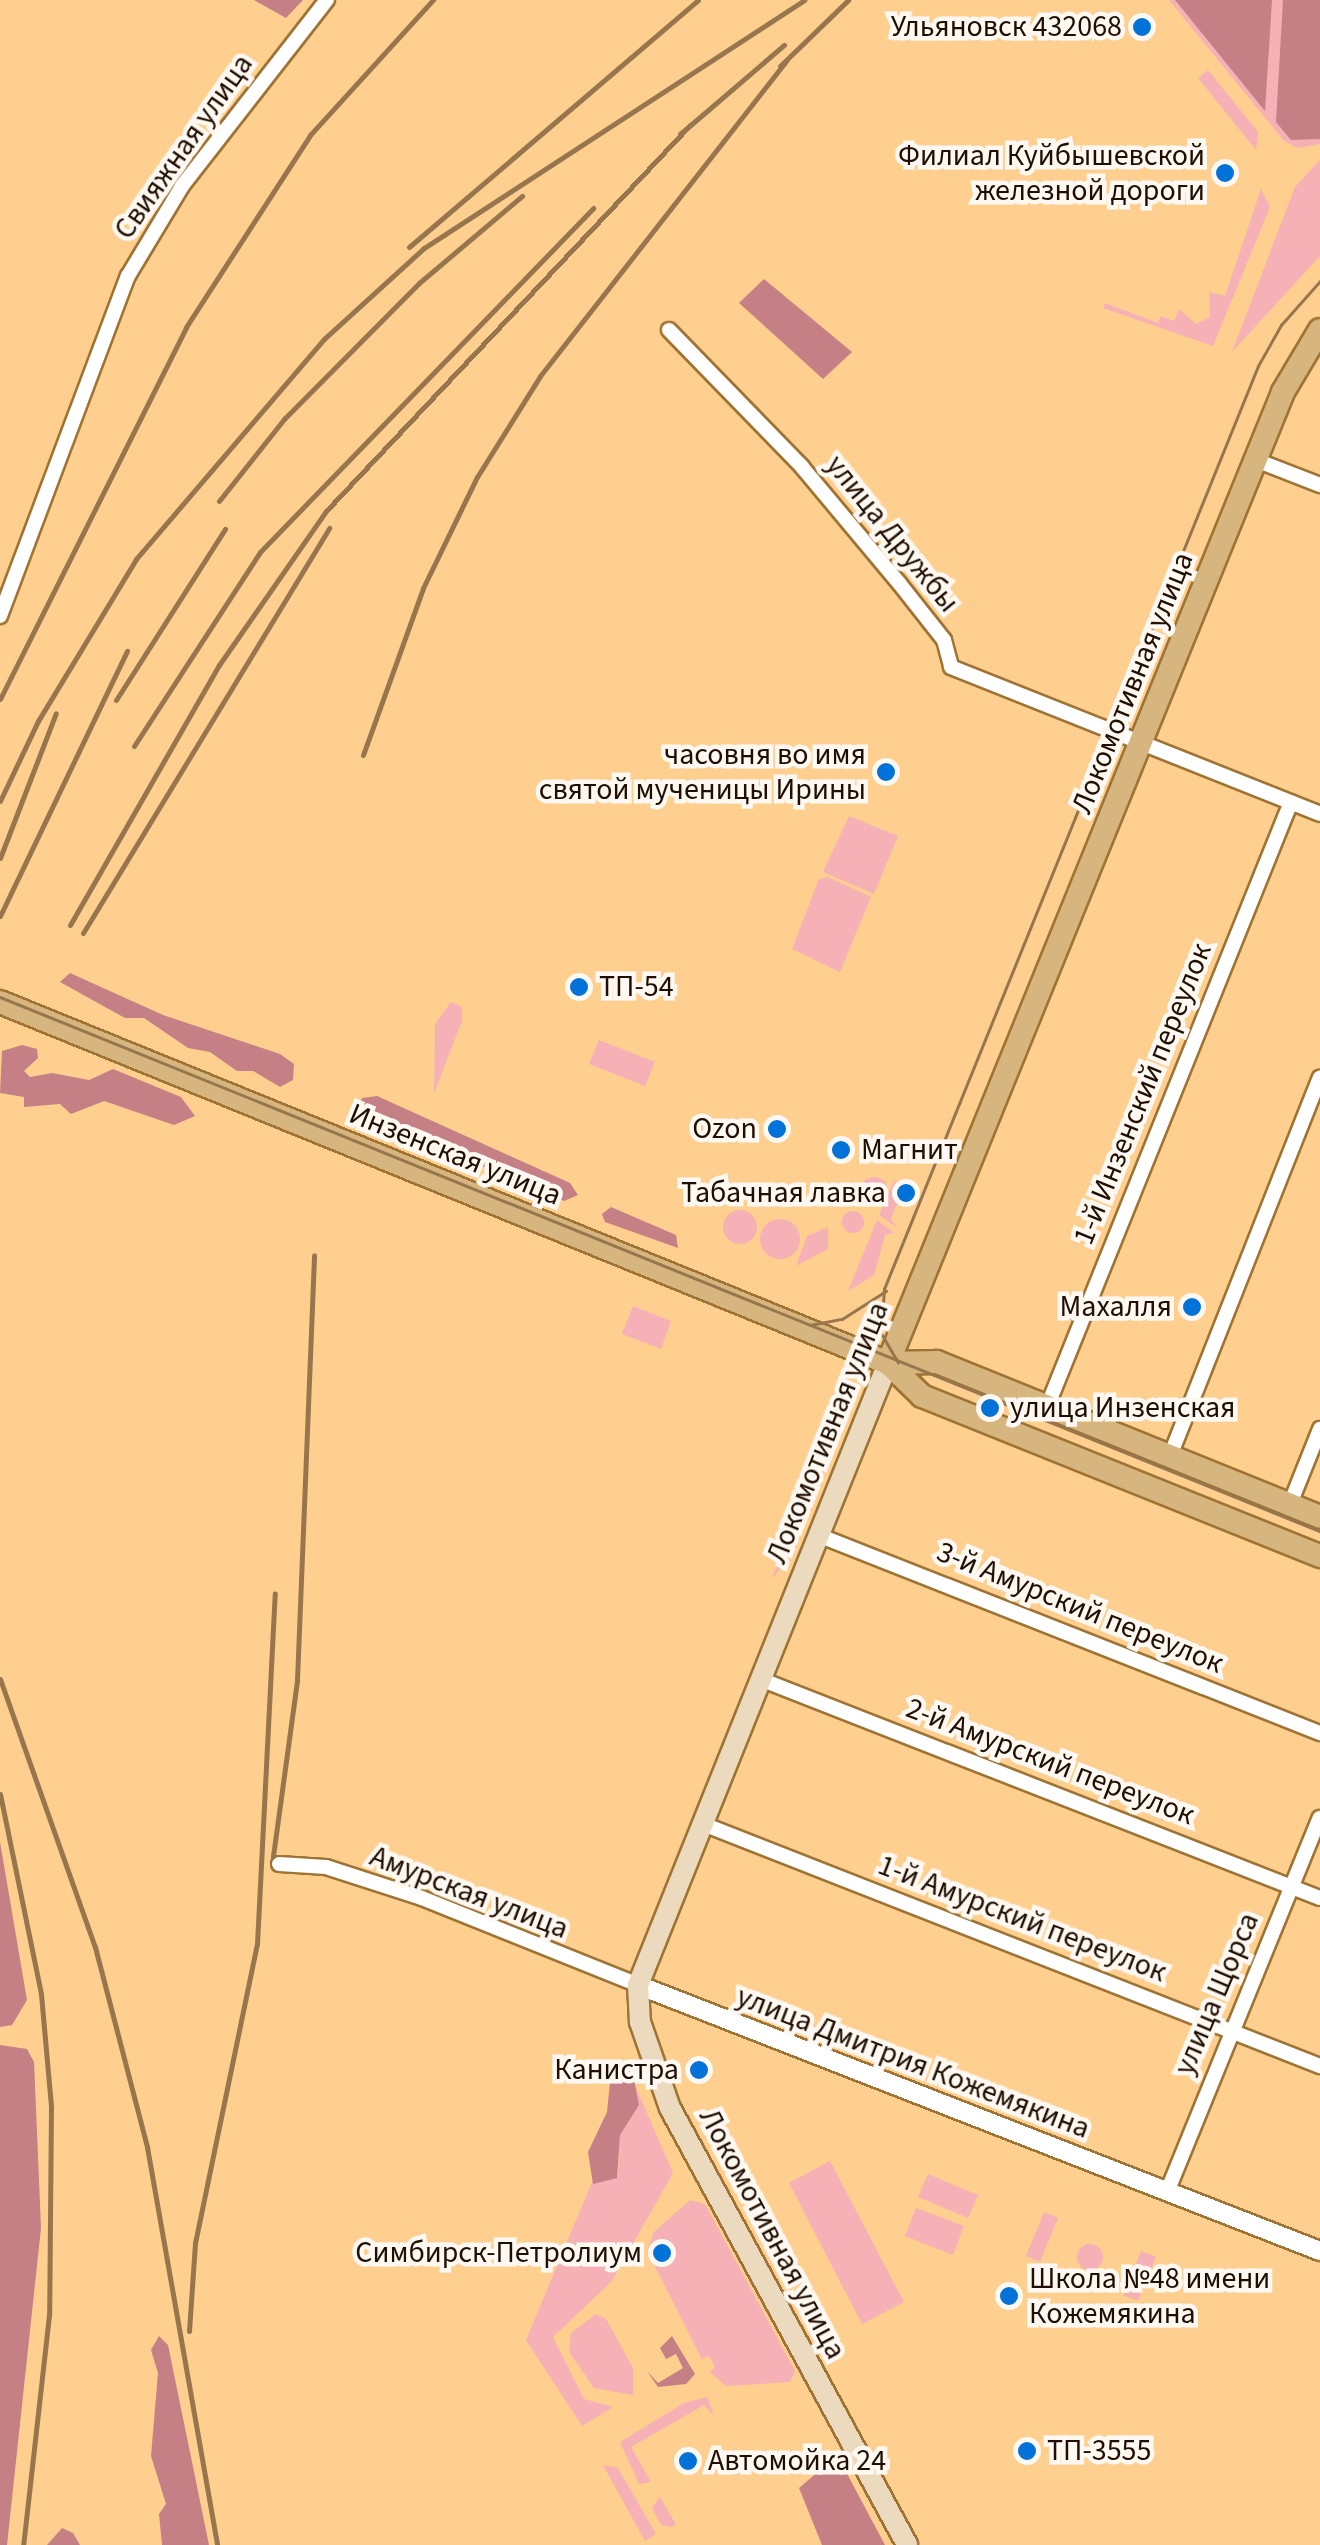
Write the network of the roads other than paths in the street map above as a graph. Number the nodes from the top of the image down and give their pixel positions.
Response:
1 (326, 0) edge
2 (669, 330) dead end
3 (1320, 330) edge
4 (1256, 460) junction
5 (1320, 485) edge
6 (0, 616) edge
7 (1141, 742) junction
8 (1291, 802) junction
9 (1320, 814) edge
10 (0, 1002) edge
11 (1320, 1078) edge
12 (888, 1363) junction
13 (1047, 1407) junction
14 (1320, 1429) edge
15 (1170, 1456) junction
16 (1290, 1504) junction
17 (1320, 1517) edge
18 (818, 1536) junction
19 (1320, 1556) edge
20 (760, 1678) junction
21 (1320, 1733) edge
22 (1320, 1818) edge
23 (702, 1824) junction
24 (278, 1864) dead end
25 (1292, 1886) junction
26 (1320, 1898) edge
27 (638, 1985) junction
28 (1228, 2030) junction
29 (1320, 2066) edge
30 (1167, 2192) junction
31 (1320, 2251) edge
32 (908, 2545) edge

1 - 6 street, Свияжная улица
2 - 7 street, улица Дружбы
3 - 4 main road, Локомотивная улица
4 - 5 street
4 - 7 main road, Локомотивная улица
7 - 8 street, улица Дружбы
7 - 12 main road, Локомотивная улица
8 - 9 street, улица Дружбы
8 - 13 street, 1-й Инзенский переулок
10 - 12 main road, Инзенская улица
11 - 15 street
12 - 13 main road, Инзенская улица
12 - 18 main road, Локомотивная улица
12 - 19 main road, Инзенская улица
13 - 15 main road, Инзенская улица
14 - 16 street
15 - 16 main road, Инзенская улица
16 - 17 main road, Инзенская улица
18 - 20 main road, Локомотивная улица
18 - 21 street, 3-й Амурский переулок
20 - 23 main road, Локомотивная улица
20 - 25 street, 2-й Амурский переулок
22 - 25 street, улица Щорса
23 - 27 main road, Локомотивная улица
23 - 28 street, 1-й Амурский переулок
24 - 27 street, Амурская улица
25 - 26 street, 2-й Амурский переулок
25 - 28 street, улица Щорса
27 - 30 street, улица Дмитрия Кожемякина
27 - 32 main road, Локомотивная улица
28 - 29 street, 1-й Амурский переулок
28 - 30 street, улица Щорса
30 - 31 street

